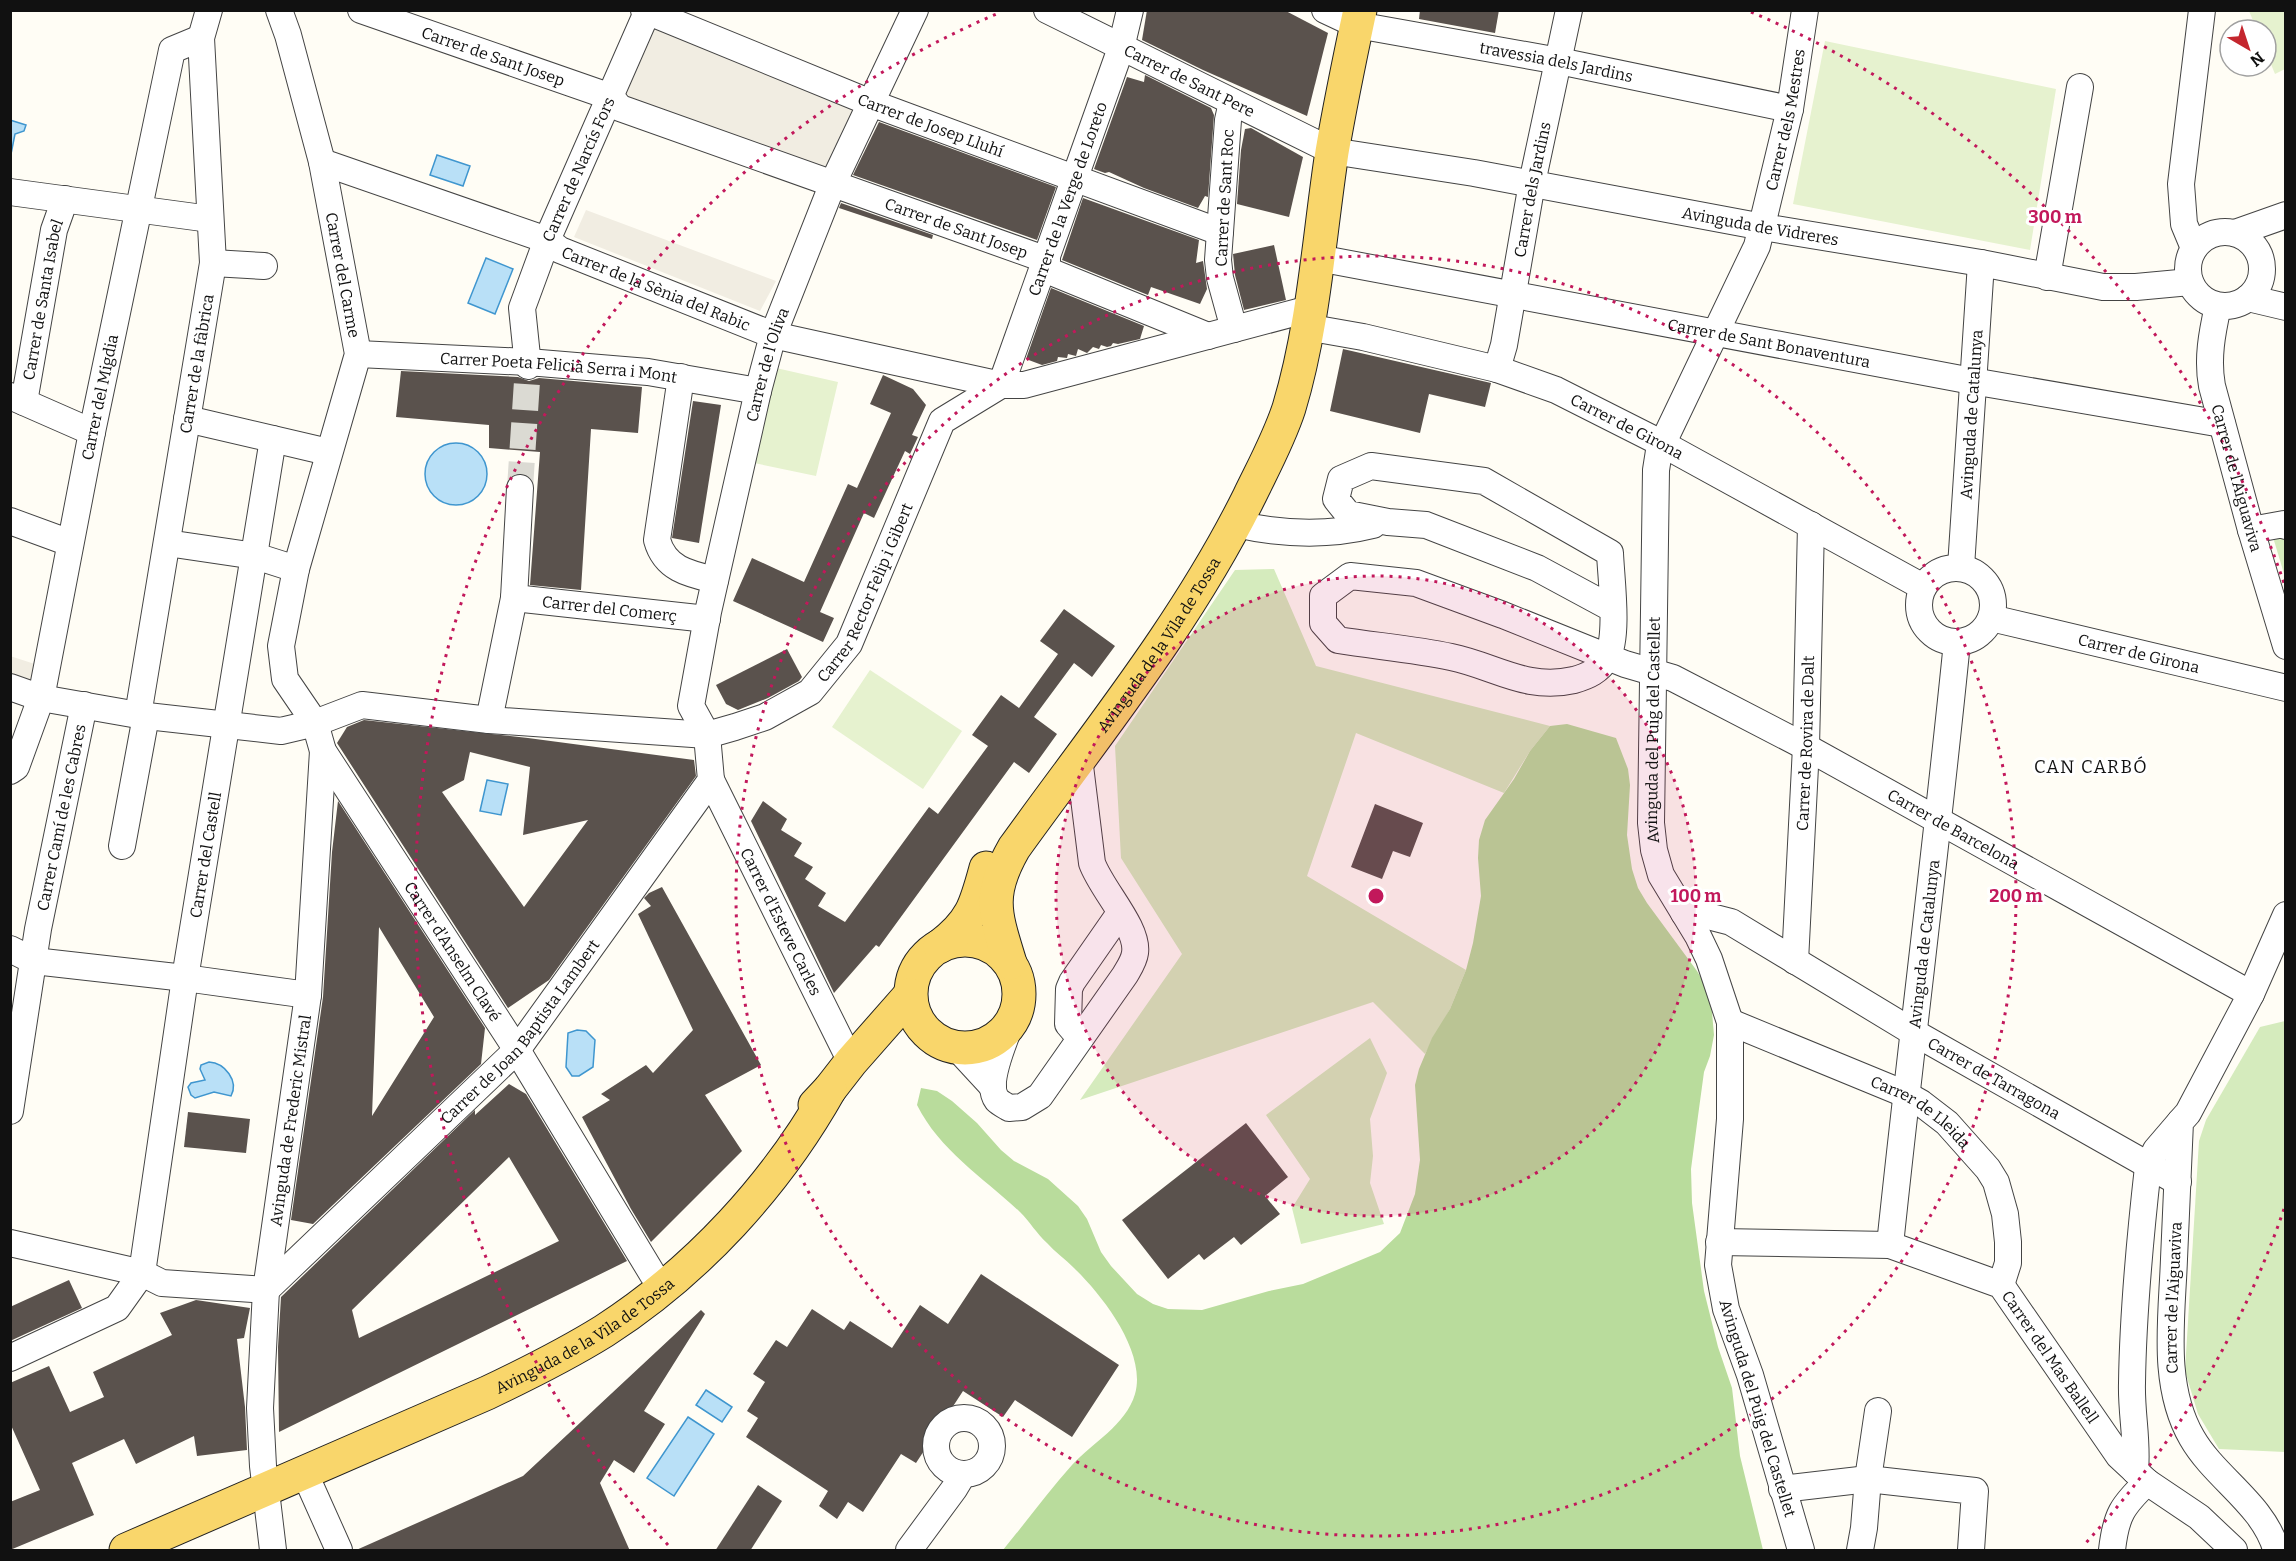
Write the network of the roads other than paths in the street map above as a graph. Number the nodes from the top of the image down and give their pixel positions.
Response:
1 (209, 10) edge
2 (279, 10) edge
3 (361, 10) edge
4 (915, 10) edge
5 (1047, 10) edge
6 (1130, 10) edge
7 (1325, 10) edge
8 (1569, 10) edge
9 (1805, 10) edge
10 (2202, 10) edge
11 (646, 11) edge
12 (1359, 18) edge
13 (201, 38) junction
14 (1121, 48) junction
15 (1559, 61) junction
16 (2080, 87) dead end
17 (1232, 102) junction
18 (615, 103) junction
19 (871, 103) junction
20 (1790, 109) junction
21 (1332, 151) junction
22 (322, 162) junction
23 (1074, 177) junction
24 (833, 183) junction
25 (1532, 183) junction
26 (10, 192) edge
27 (65, 199) junction
28 (139, 210) junction
29 (2286, 215) edge
30 (210, 219) junction
31 (1763, 227) junction
32 (1220, 232) junction
33 (2235, 233) junction
34 (547, 240) junction
35 (2194, 248) junction
36 (1318, 258) junction
37 (213, 263) junction
38 (1981, 263) junction
39 (1045, 265) junction
40 (264, 266) dead end
41 (2262, 266) junction
42 (2047, 277) junction
43 (2190, 282) junction
44 (2286, 290) edge
45 (1512, 294) junction
46 (2248, 298) junction
47 (2218, 306) junction
48 (2286, 307) edge
49 (1308, 318) junction
50 (1234, 329) junction
51 (1716, 332) junction
52 (773, 335) junction
53 (1208, 336) junction
54 (358, 354) junction
55 (528, 364) junction
56 (1497, 369) junction
57 (681, 377) junction
58 (1972, 381) junction
59 (1001, 385) junction
60 (758, 391) junction
61 (17, 399) edge
62 (187, 419) junction
63 (2222, 424) junction
64 (92, 432) junction
65 (273, 439) junction
66 (1661, 443) junction
67 (328, 452) junction
68 (520, 488) tunnel mouth
69 (1388, 522) junction
70 (1236, 524) junction
71 (1811, 525) junction
72 (12, 526) edge
73 (2286, 526) edge
74 (2251, 530) junction
75 (70, 543) junction
76 (167, 543) junction
77 (255, 556) junction
78 (1961, 567) junction
79 (296, 568) junction
80 (715, 580) junction
81 (1923, 587) junction
82 (514, 598) junction
83 (1613, 609) junction
84 (1991, 618) junction
85 (706, 619) junction
86 (1957, 642) junction
87 (2286, 646) edge
88 (1607, 657) junction
89 (1653, 672) junction
90 (10, 687) edge
91 (2286, 688) edge
92 (41, 698) junction
93 (84, 705) junction
94 (142, 716) junction
95 (489, 720) junction
96 (315, 723) junction
97 (228, 725) junction
98 (707, 735) junction
99 (1806, 747) junction
100 (323, 751) junction
101 (1079, 758) junction
102 (10, 771) edge
103 (711, 780) junction
104 (1940, 822) junction
105 (122, 846) dead end
106 (1120, 912) junction
107 (1684, 914) junction
108 (2286, 915) edge
109 (940, 946) junction
110 (10, 950) edge
111 (1795, 961) junction
112 (41, 962) junction
113 (1010, 963) junction
114 (185, 978) junction
115 (2251, 994) junction
116 (308, 995) junction
117 (910, 996) junction
118 (1730, 1022) junction
119 (1009, 1028) junction
120 (1913, 1032) junction
121 (1080, 1038) junction
122 (944, 1042) junction
123 (517, 1050) junction
124 (851, 1062) junction
125 (993, 1087) junction
126 (830, 1089) junction
127 (1905, 1094) junction
128 (10, 1111) edge
129 (2180, 1122) junction
130 (2148, 1167) junction
131 (2178, 1182) junction
132 (1719, 1242) junction
133 (10, 1244) edge
134 (1890, 1245) junction
135 (142, 1273) junction
136 (653, 1275) junction
137 (2001, 1285) junction
138 (266, 1290) junction
139 (10, 1358) edge
140 (1878, 1410) dead end
141 (305, 1474) junction
142 (963, 1474) dead end
143 (2141, 1476) junction
144 (1868, 1479) junction
145 (266, 1489) junction
146 (1782, 1489) junction
147 (2276, 1550) edge
148 (126, 1551) edge
149 (273, 1551) edge
150 (339, 1551) edge
151 (909, 1551) edge
152 (1801, 1551) edge
153 (1860, 1551) edge
154 (1971, 1551) edge
155 (2112, 1551) edge
156 (2234, 1551) edge

1 - 13 street, Carrer de la fàbrica
2 - 22 street, Carrer del Carme
3 - 18 street, Carrer de Sant Josep
4 - 19 street, Carrer de l'Oliva
5 - 14 street, Carrer de Sant Pere
6 - 14 street, Carrer de la Verge de Loreto
7 - 12 street, travessia dels Jardins
8 - 15 street, Carrer dels Jardins
9 - 20 street, Carrer dels Mestres
10 - 35 street
11 - 18 street, Carrer de Narcís Fors
11 - 19 street, Carrer de Josep Lluhí
12 - 15 street, travessia dels Jardins
12 - 21 main road, Avinguda de la Vila de Tossa
13 - 28 street, Carrer del Migdia
13 - 30 street, Carrer de la fàbrica
14 - 17 street, Carrer de Sant Pere
14 - 23 street, Carrer de la Verge de Loreto
15 - 20 street, travessia dels Jardins
15 - 25 street, Carrer dels Jardins
16 - 42 street
17 - 21 street, Carrer de Sant Pere
17 - 32 street, Carrer de Sant Roc
18 - 24 street, Carrer de Sant Josep
18 - 34 street, Carrer de Narcís Fors
19 - 23 street, Carrer de Josep Lluhí
19 - 24 street, Carrer de l'Oliva
20 - 31 street, Carrer dels Mestres
21 - 25 street, Avinguda de Vidreres
21 - 36 main road, Avinguda de la Vila de Tossa
22 - 34 street, Carrer de la Sènia del Rabic
22 - 54 street, Carrer del Carme
23 - 32 street, Carrer de Josep Lluhí
23 - 39 street, Carrer de la Verge de Loreto
24 - 39 street, Carrer de Sant Josep
24 - 52 street, Carrer de l'Oliva
25 - 31 street, Avinguda de Vidreres
25 - 45 street, Carrer dels Jardins
26 - 27 street
27 - 28 street
27 - 61 street, Carrer de Santa Isabel
28 - 30 street
28 - 64 street, Carrer del Migdia
29 - 33 street
30 - 37 street, Carrer de la fàbrica
31 - 38 street, Avinguda de Vidreres
31 - 51 street, Avinguda del Puig del Castellet
32 - 50 street, Carrer de Sant Roc
33 - 35 street
33 - 41 street
34 - 52 street, Carrer de la Sènia del Rabic
34 - 55 street, Carrer de Narcís Fors
35 - 43 street
36 - 45 street, Carrer de Sant Bonaventura
36 - 49 main road, Avinguda de la Vila de Tossa
37 - 40 street
37 - 62 street, Carrer de la fàbrica
38 - 42 street, Avinguda de Vidreres
38 - 58 street, Avinguda de Catalunya
39 - 53 street
39 - 59 street, Carrer de la Verge de Loreto
41 - 44 street
41 - 46 street
42 - 43 street, Avinguda de Vidreres
43 - 47 street
45 - 51 street, Carrer de Sant Bonaventura
45 - 56 street, Carrer dels Jardins
46 - 47 street
46 - 48 street
47 - 63 street, Carrer de l'Aiguaviva
49 - 50 street, Carrer Rector Felip i Gibert
49 - 56 street, Carrer de Girona
49 - 70 main road, Avinguda de la Vila de Tossa
49 - 109 main road, Avinguda de la Vila de Tossa
50 - 53 street, Carrer Rector Felip i Gibert
51 - 58 street, Carrer de Sant Bonaventura
51 - 66 street, Avinguda del Puig del Castellet
52 - 59 street, Carrer de la Sènia del Rabic
52 - 60 street, Carrer de l'Oliva
53 - 59 street, Carrer Rector Felip i Gibert
54 - 55 street, Carrer Poeta Felicià Serra i Mont
54 - 67 street, Carrer del Carme
55 - 57 street, Carrer Poeta Felicià Serra i Mont
56 - 66 street, Carrer de Girona
57 - 60 street, Carrer Poeta Felicià Serra i Mont
57 - 80 street
58 - 63 street, Carrer de Sant Bonaventura
58 - 78 street, Avinguda de Catalunya
59 - 98 street, Carrer Rector Felip i Gibert
60 - 80 street, Carrer de l'Oliva
61 - 64 street
62 - 65 street
62 - 76 street, Carrer de la fàbrica
63 - 74 street, Carrer de l'Aiguaviva
64 - 75 street, Carrer del Migdia
65 - 67 street
65 - 77 street, Carrer del Castell
66 - 71 street, Carrer de Girona
66 - 89 street, Avinguda del Puig del Castellet
67 - 79 street, Carrer del Carme
68 - 82 street
69 - 70 street
69 - 83 street
69 - 83 street
70 - 101 main road, Avinguda de la Vila de Tossa
71 - 81 street, Carrer de Girona
71 - 99 street, Carrer de Rovira de Dalt
72 - 75 street
73 - 74 street
74 - 87 street, Carrer de l'Aiguaviva
75 - 92 street, Carrer del Migdia
76 - 77 street
76 - 94 street, Carrer de la fàbrica
77 - 79 street
77 - 97 street, Carrer del Castell
78 - 81 street
78 - 84 street
79 - 96 street, Carrer del Carme
80 - 85 street, Carrer de l'Oliva
81 - 86 street
82 - 85 street, Carrer del Comerç
82 - 95 street
83 - 88 street
84 - 86 street
84 - 91 street, Carrer de Girona
85 - 98 street, Carrer de l'Oliva
86 - 104 street, Avinguda de Catalunya
88 - 88 street, Carrer de Barcelona
88 - 89 street, Carrer de Barcelona
89 - 99 street, Carrer de Barcelona
89 - 107 street, Avinguda del Puig del Castellet
90 - 92 street
92 - 93 street
92 - 102 street, Carrer del Migdia
93 - 94 street
93 - 112 street, Carrer Camí de les Cabres
94 - 97 street
94 - 105 street, Carrer de la fàbrica
95 - 96 street, Carrer Rector Felip i Gibert
95 - 98 street, Carrer Rector Felip i Gibert
96 - 97 street
96 - 100 street
97 - 114 street, Carrer del Castell
98 - 103 street
99 - 104 street, Carrer de Barcelona
99 - 111 street, Carrer de Rovira de Dalt
100 - 116 street, Avinguda de Frederic Mistral
100 - 123 street, Carrer d'Anselm Clavé
101 - 106 street
101 - 113 main road, Avinguda de la Vila de Tossa
103 - 123 street, Carrer de Joan Baptista Lambert
103 - 124 street, Carrer d'Esteve Carles
104 - 115 street, Carrer de Barcelona
104 - 120 street, Avinguda de Catalunya
106 - 121 street
106 - 121 street
107 - 111 street, Carrer de Tarragona
107 - 118 street, Avinguda del Puig del Castellet
108 - 115 street, Carrer de l'Aiguaviva
109 - 113 main road
109 - 117 main road
110 - 112 street
111 - 120 street, Carrer de Tarragona
112 - 114 street
112 - 128 street, Carrer Camí de les Cabres
113 - 119 main road
114 - 116 street
114 - 135 street, Carrer del Castell
115 - 129 street, Carrer de l'Aiguaviva
116 - 138 street, Avinguda de Frederic Mistral
117 - 122 main road
117 - 124 main road, Avinguda de la Vila de Tossa
118 - 127 street, Carrer de Lleida
118 - 132 street, Avinguda del Puig del Castellet
119 - 122 main road
119 - 125 street
120 - 127 street, Avinguda de Catalunya
120 - 130 street, Carrer de Tarragona
121 - 125 street
122 - 124 main road, Avinguda de la Vila de Tossa
122 - 125 street
123 - 136 street, Carrer d'Anselm Clavé
123 - 138 street, Carrer de Joan Baptista Lambert
124 - 126 main road, Avinguda de la Vila de Tossa
126 - 136 main road, Avinguda de la Vila de Tossa
126 - 141 main road, Avinguda de la Vila de Tossa
127 - 134 street, Avinguda de Catalunya
127 - 137 street, Carrer de Lleida
129 - 130 street, Carrer de l'Aiguaviva
129 - 131 street, Carrer de l'Aiguaviva
130 - 131 street, Carrer de Tarragona
130 - 143 street, Carrer de l'Aiguaviva
131 - 147 street, Carrer de l'Aiguaviva
132 - 134 street, Carrer del Mas Ballell
132 - 146 street, Avinguda del Puig del Castellet
133 - 135 street
134 - 137 street, Carrer del Mas Ballell
135 - 138 street
135 - 139 street
136 - 145 main road, Avinguda de la Vila de Tossa
137 - 143 street, Carrer del Mas Ballell
138 - 145 street, Avinguda de Frederic Mistral
140 - 144 street
141 - 145 main road, Avinguda de la Vila de Tossa
141 - 150 street
142 - 151 street
143 - 155 street
143 - 156 street, Carrer del Mas Ballell
144 - 146 street
144 - 153 street
144 - 154 street
145 - 148 main road, Avinguda de la Vila de Tossa
145 - 149 street, Avinguda de Frederic Mistral
146 - 152 street, Avinguda del Puig del Castellet

